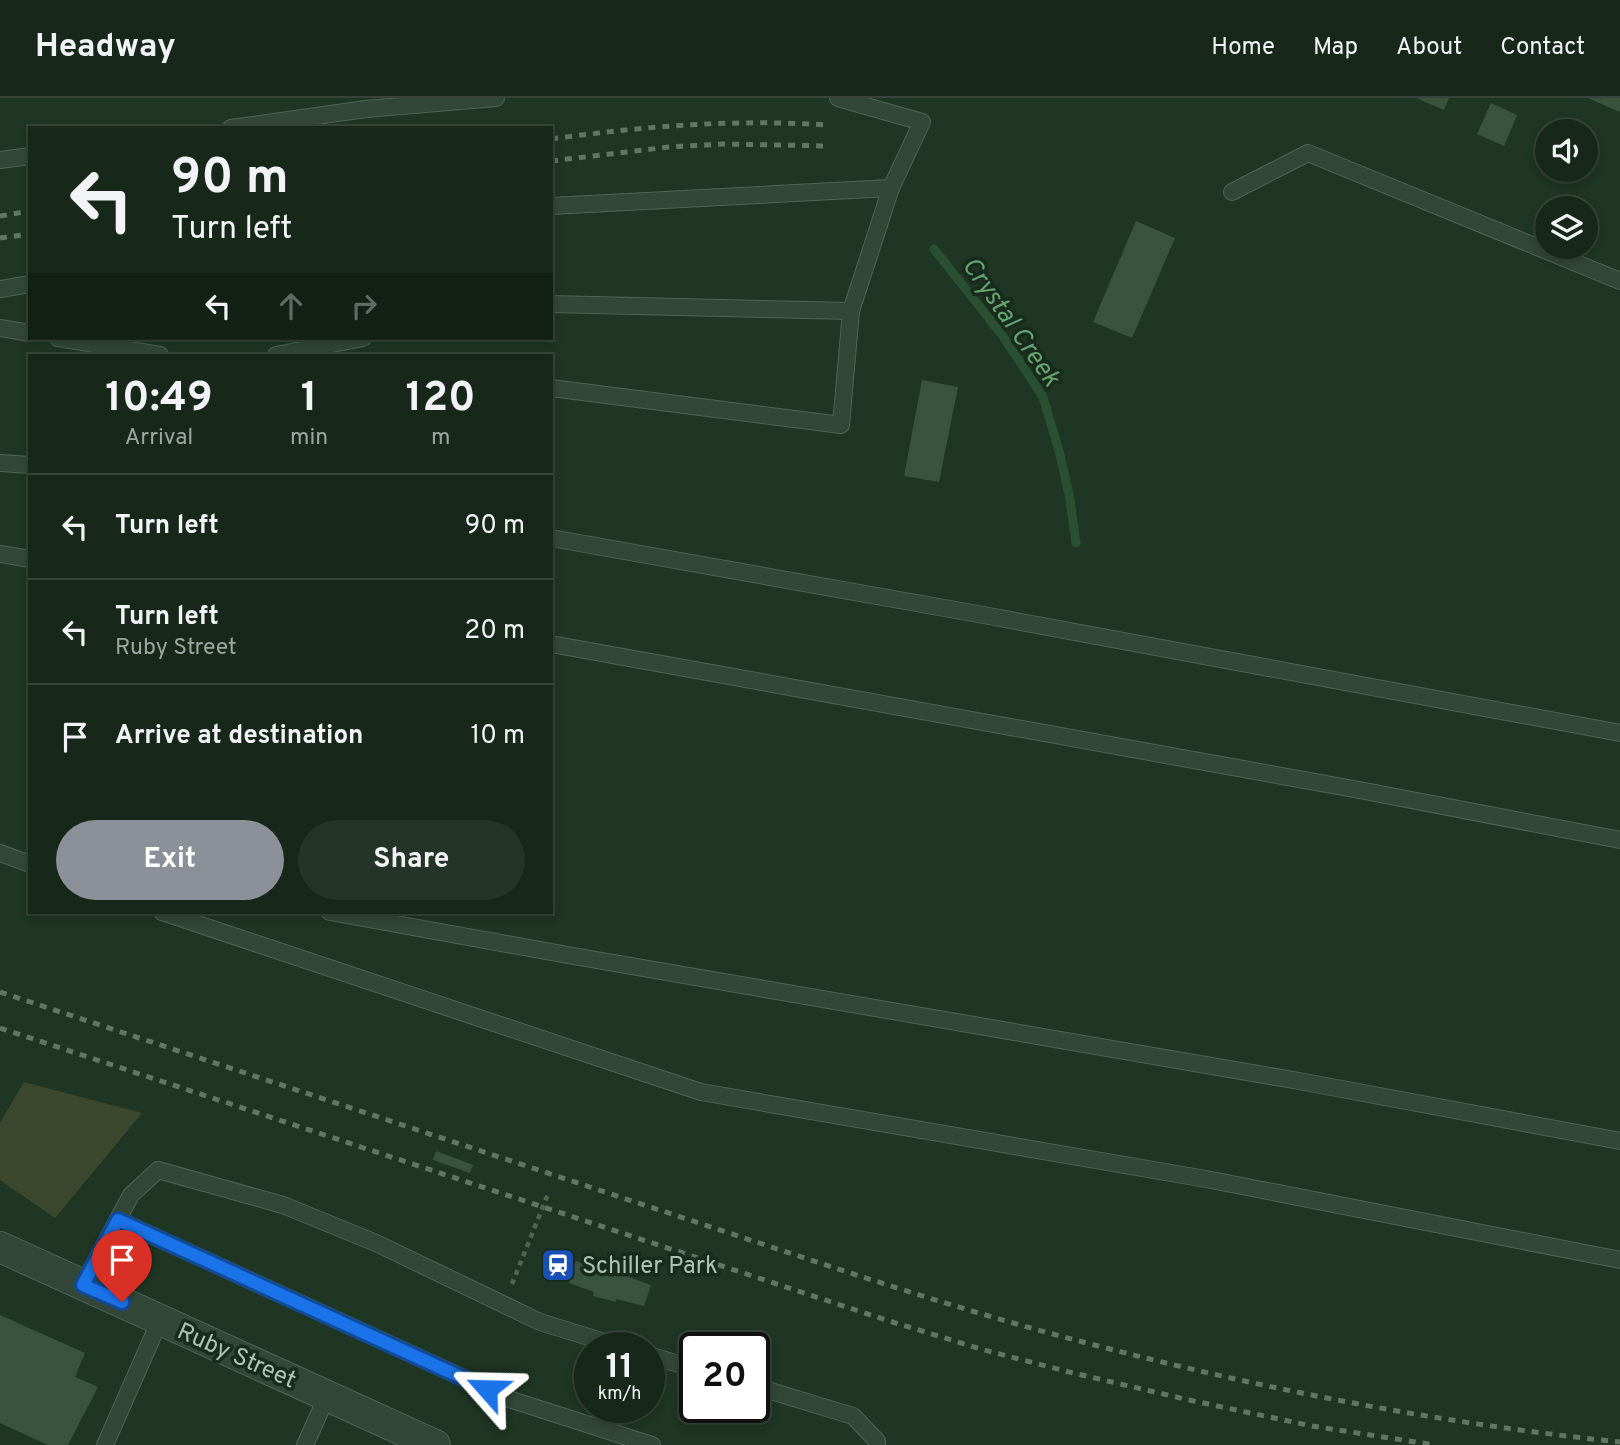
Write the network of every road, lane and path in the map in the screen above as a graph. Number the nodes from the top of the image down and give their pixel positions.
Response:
1 (496, 98) edge
2 (838, 98) edge
3 (245, 126) edge
4 (28, 156) edge
5 (0, 160) edge
6 (891, 188) junction
7 (1232, 192) dead end
8 (553, 206) edge
9 (1620, 281) edge
10 (28, 284) edge
11 (0, 289) edge
12 (553, 304) edge
13 (851, 311) junction
14 (0, 328) edge
15 (28, 333) edge
16 (70, 340) edge
17 (353, 340) edge
18 (154, 354) edge
19 (281, 354) edge
20 (553, 388) edge
21 (0, 463) edge
22 (28, 466) edge
23 (553, 538) edge
24 (0, 554) edge
25 (28, 559) edge
26 (553, 644) edge
27 (1620, 733) edge
28 (1620, 841) edge
29 (0, 852) edge
30 (28, 857) edge
31 (28, 862) edge
32 (168, 914) edge
33 (341, 914) edge
34 (1620, 1140) edge
35 (548, 1194) dead end
36 (118, 1220) junction
37 (0, 1247) edge
38 (1620, 1260) edge
39 (83, 1285) junction
40 (504, 1305) junction
41 (160, 1320) junction
42 (574, 1333) edge
43 (770, 1391) edge
44 (327, 1396) junction
45 (105, 1445) edge
46 (305, 1445) edge
47 (435, 1445) edge
48 (652, 1445) edge
49 (877, 1445) edge

1 - 3 lane
2 - 6 lane
4 - 5 lane
6 - 8 lane
6 - 13 lane
7 - 9 lane
10 - 11 lane
12 - 13 lane
13 - 20 lane
14 - 15 lane
16 - 18 lane
17 - 19 lane
21 - 22 lane
23 - 27 lane
24 - 25 lane
26 - 28 lane
29 - 30 lane
29 - 31 lane
32 - 38 lane
33 - 34 lane
35 - 40 path
36 - 39 lane
36 - 40 lane
36 - 48 lane
37 - 39 street, Ruby Street
39 - 41 street, Ruby Street
40 - 42 lane
41 - 44 street, Ruby Street
41 - 45 lane
43 - 49 lane
44 - 46 lane
44 - 47 street, Ruby Street

